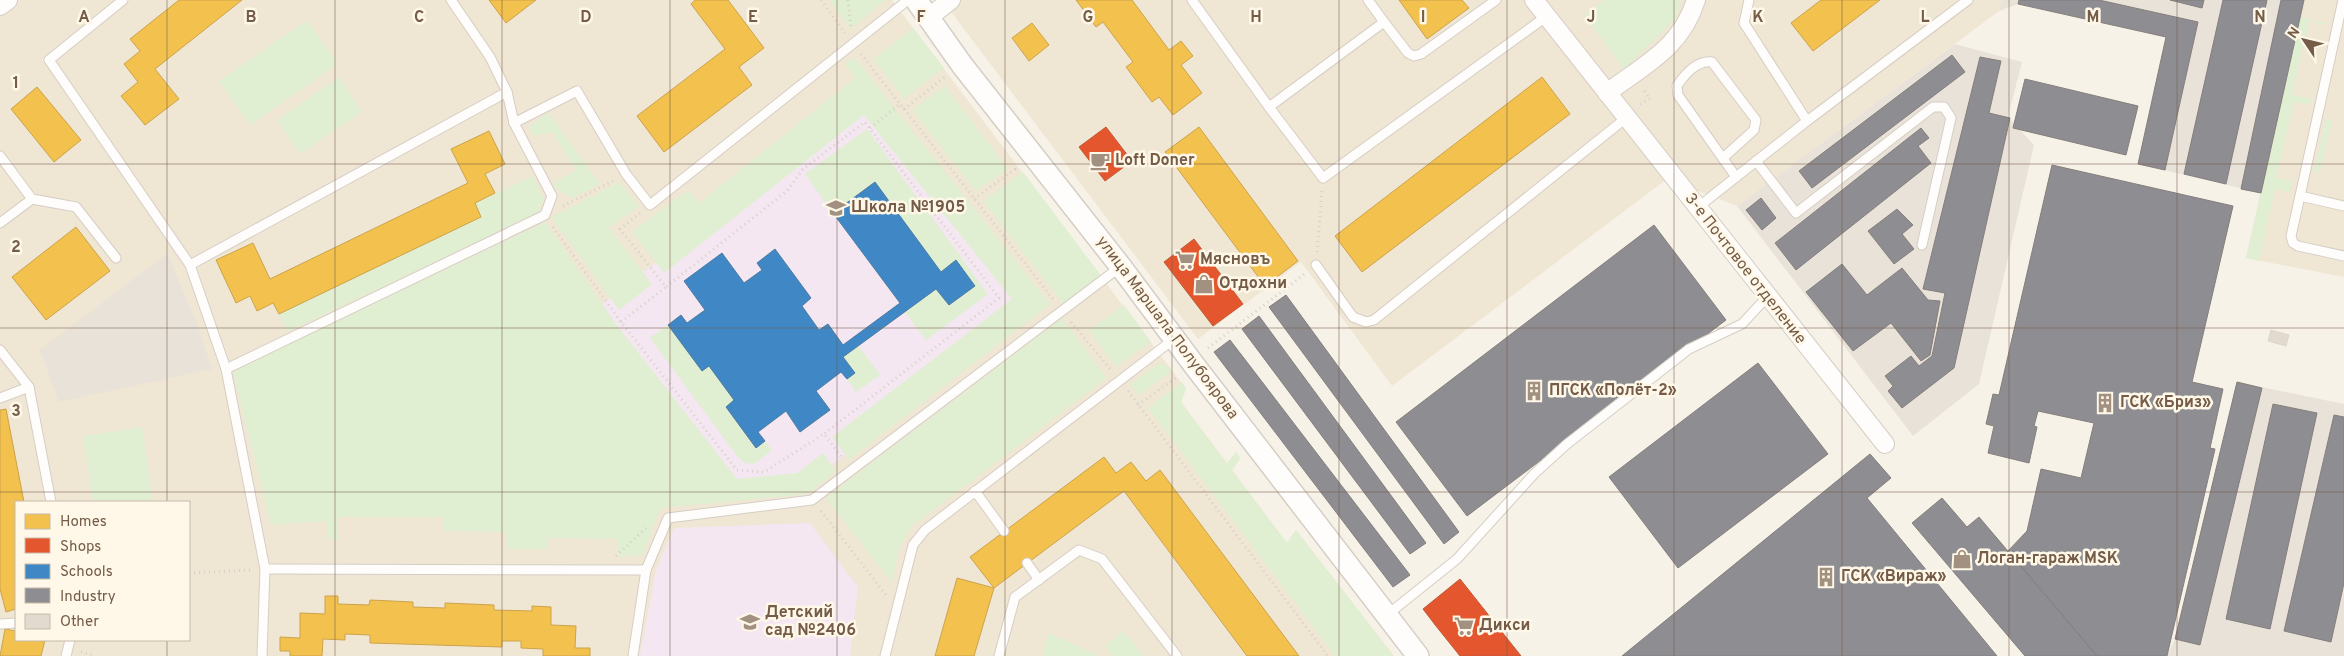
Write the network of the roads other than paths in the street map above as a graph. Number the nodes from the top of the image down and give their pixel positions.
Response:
1 (8, 0) edge
2 (123, 0) edge
3 (451, 0) edge
4 (908, 0) edge
5 (916, 0) edge
6 (951, 0) edge
7 (1192, 0) edge
8 (1368, 0) edge
9 (1496, 0) edge
10 (1534, 0) edge
11 (1696, 0) edge
12 (1749, 0) edge
13 (1968, 0) edge
14 (2344, 0) edge
15 (0, 6) edge
16 (1547, 16) junction
17 (928, 18) junction
18 (1384, 22) junction
19 (507, 92) junction
20 (1607, 93) junction
21 (1269, 107) junction
22 (1626, 118) junction
23 (1807, 121) junction
24 (514, 124) junction
25 (0, 156) edge
26 (1722, 158) junction
27 (1756, 161) junction
28 (1736, 177) junction
29 (2300, 196) junction
30 (32, 199) junction
31 (2344, 206) edge
32 (1697, 208) junction
33 (0, 223) edge
34 (1922, 245) dead end
35 (2344, 256) edge
36 (116, 258) dead end
37 (190, 265) junction
38 (1316, 265) road end
39 (1121, 267) junction
40 (1766, 297) junction
41 (1174, 339) junction
42 (0, 350) edge
43 (226, 369) junction
44 (29, 387) junction
45 (0, 398) edge
46 (1885, 444) dead end
47 (976, 491) junction
48 (51, 501) edge
49 (1004, 531) dead end
50 (1027, 563) dead end
51 (265, 569) junction
52 (646, 570) junction
53 (1039, 580) junction
54 (1387, 615) junction
55 (15, 623) edge
56 (0, 624) edge
57 (70, 641) edge
58 (1411, 654) edge
59 (66, 656) edge
60 (262, 656) edge
61 (633, 656) edge
62 (885, 656) edge
63 (999, 656) edge
64 (1177, 656) edge

1 - 15 street
2 - 37 lane
3 - 19 lane
4 - 24 lane
5 - 17 street, улица Маршала Полубоярова
6 - 17 street
7 - 21 lane
8 - 18 lane
9 - 18 lane
10 - 16 street, 3-е Почтовое отделение
11 - 20 street
12 - 23 lane
13 - 23 lane
14 - 29 lane
16 - 20 street, 3-е Почтовое отделение
16 - 21 lane
17 - 39 street, улица Маршала Полубоярова
18 - 21 lane
19 - 24 lane
19 - 37 lane
20 - 22 street, 3-е Почтовое отделение
22 - 32 street, 3-е Почтовое отделение
22 - 38 lane
23 - 27 lane
24 - 43 lane
25 - 30 lane
26 - 26 lane
26 - 28 lane
27 - 28 lane
27 - 34 lane
28 - 32 lane
29 - 31 lane
29 - 35 lane
30 - 33 lane
30 - 36 lane
32 - 40 street, 3-е Почтовое отделение
37 - 43 lane
39 - 41 street, улица Маршала Полубоярова
39 - 52 lane
40 - 46 street, 3-е Почтовое отделение
40 - 54 lane
41 - 47 lane
41 - 54 street, улица Маршала Полубоярова
42 - 44 lane
43 - 51 lane
44 - 45 lane
44 - 48 lane
47 - 49 lane
47 - 62 lane
50 - 53 lane
51 - 52 lane
51 - 60 lane
52 - 61 lane
53 - 63 lane
53 - 64 lane
54 - 58 street, улица Маршала Полубоярова
55 - 56 lane
57 - 59 lane

